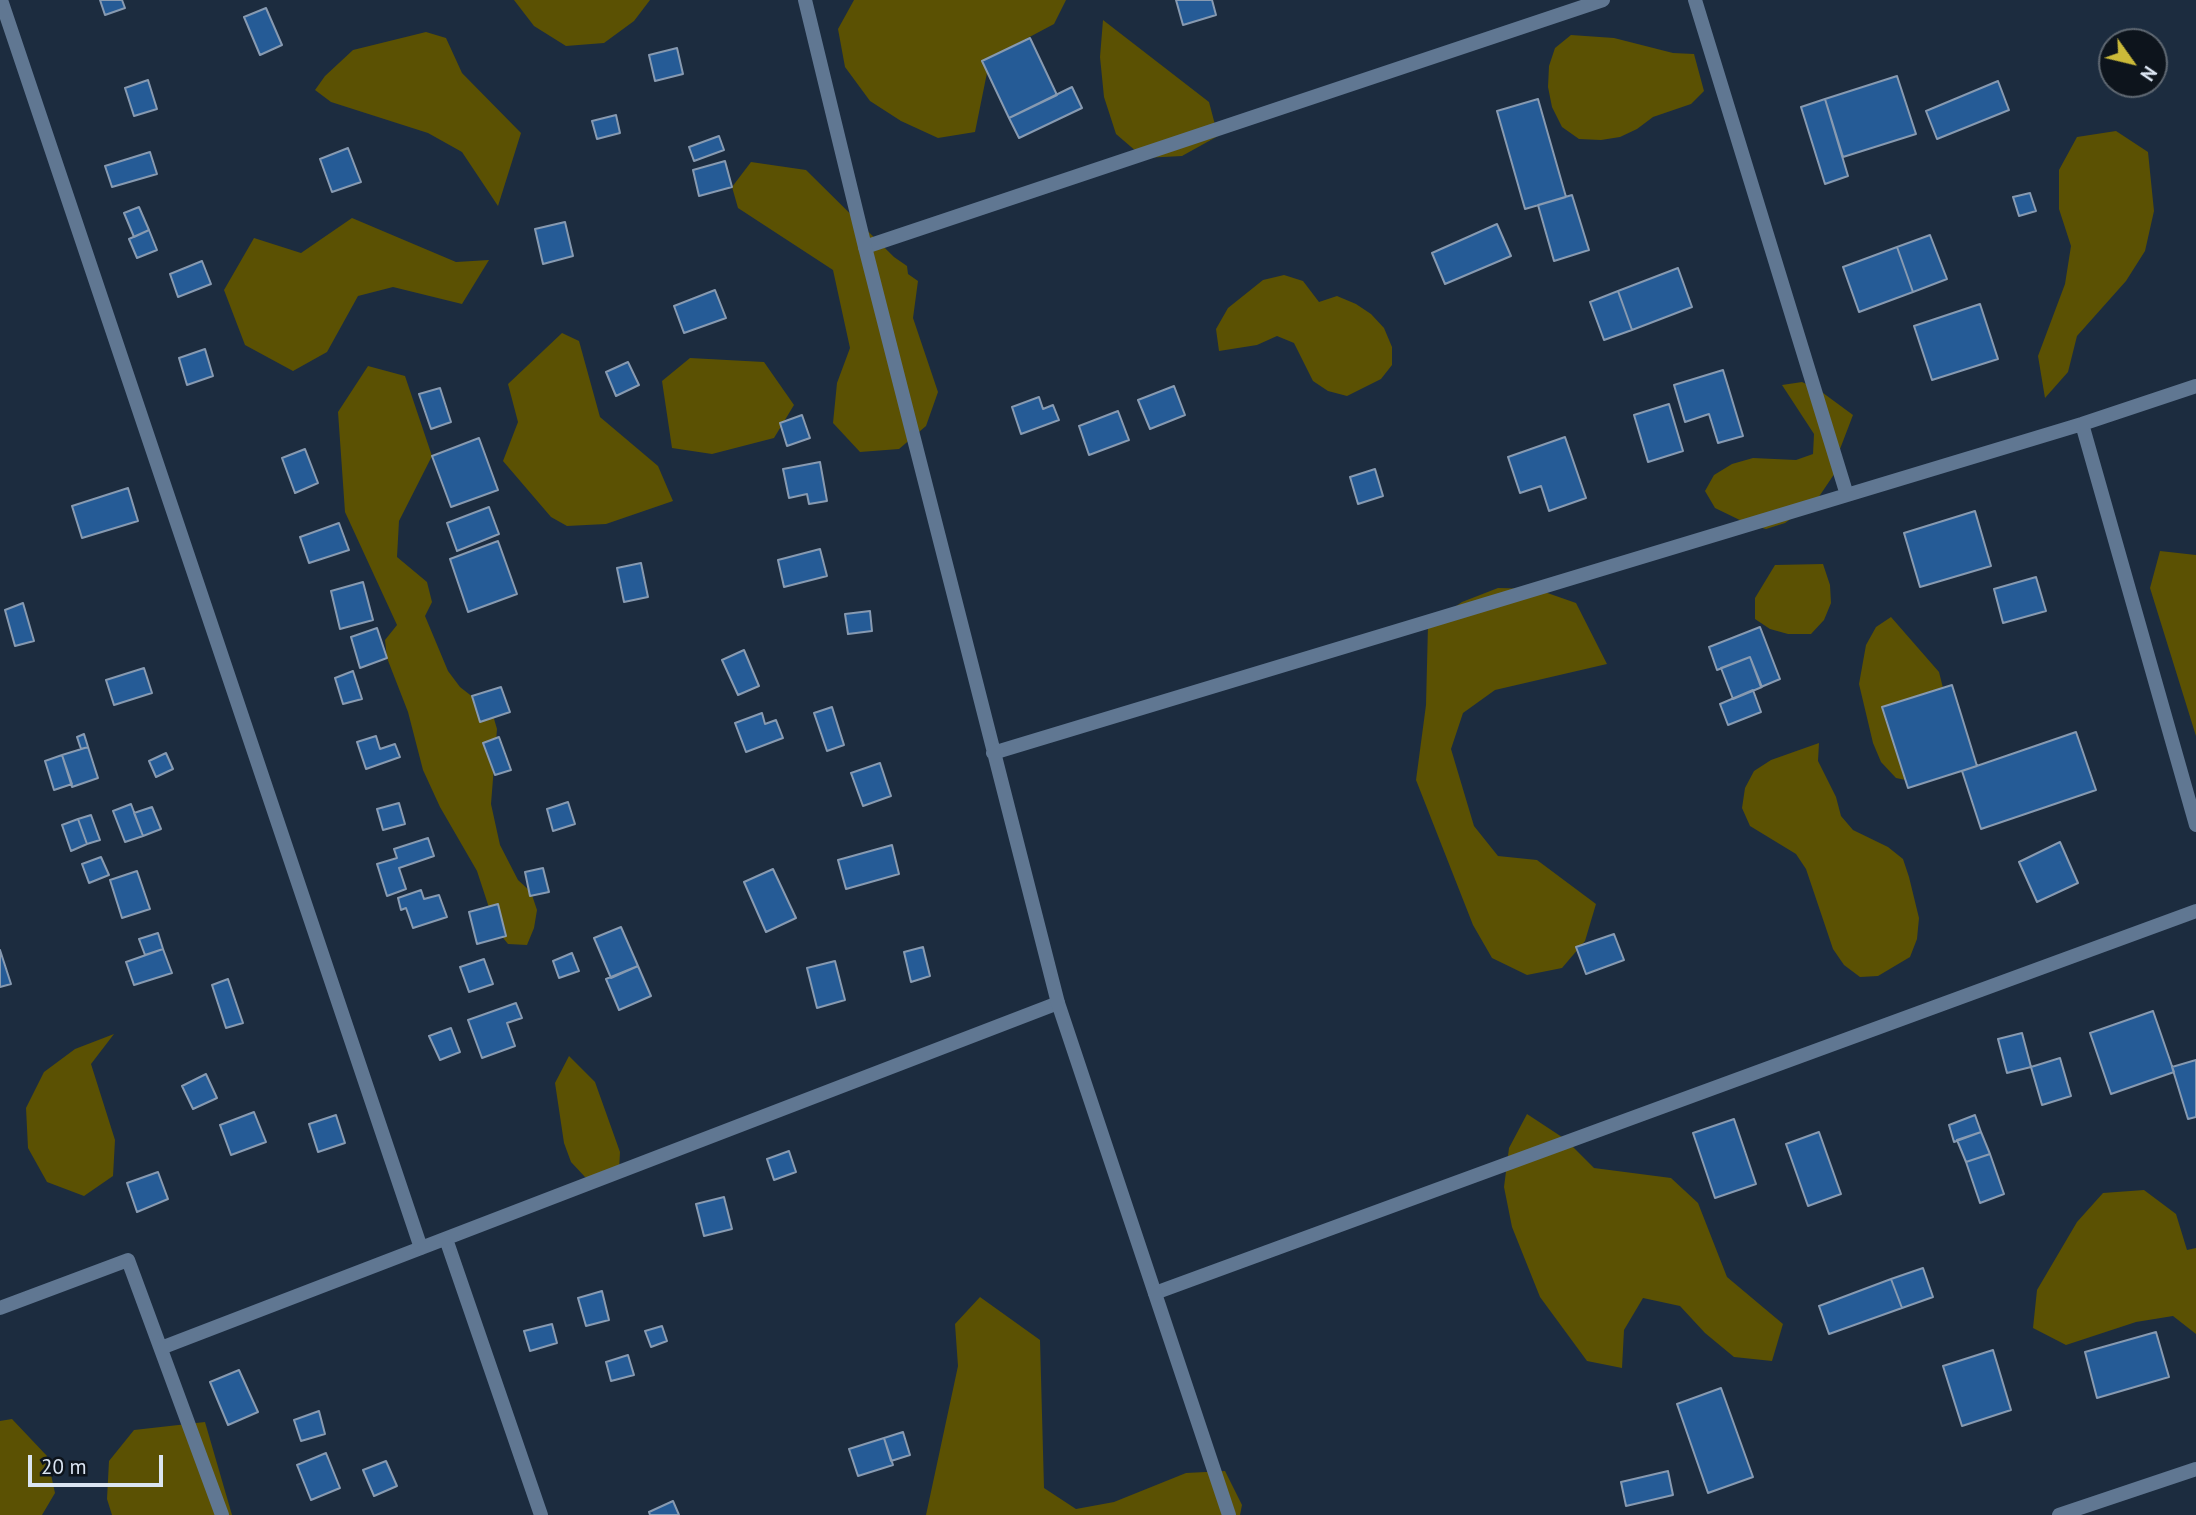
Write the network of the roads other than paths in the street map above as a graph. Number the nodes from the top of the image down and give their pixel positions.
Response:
1 (1, 0) edge
2 (805, 0) edge
3 (1603, 0) edge
4 (1695, 0) edge
5 (865, 247) junction
6 (2196, 386) edge
7 (2082, 424) junction
8 (1847, 495) junction
9 (993, 753) junction
10 (2196, 825) edge
11 (2196, 911) edge
12 (1058, 1003) junction
13 (446, 1239) junction
14 (421, 1248) junction
15 (1155, 1293) junction
16 (0, 1308) edge
17 (161, 1348) junction
18 (2196, 1469) edge
19 (222, 1515) edge
20 (541, 1515) edge
21 (1229, 1515) edge
22 (2059, 1515) edge

1 - 14 street
2 - 5 street
3 - 5 street
4 - 8 street
5 - 9 street
6 - 7 street
7 - 8 street
7 - 10 street
8 - 9 street
9 - 12 street
11 - 15 street
12 - 13 street
12 - 15 street
13 - 14 street
13 - 20 street
14 - 17 street
15 - 21 street
16 - 17 street
17 - 19 street
18 - 22 street

